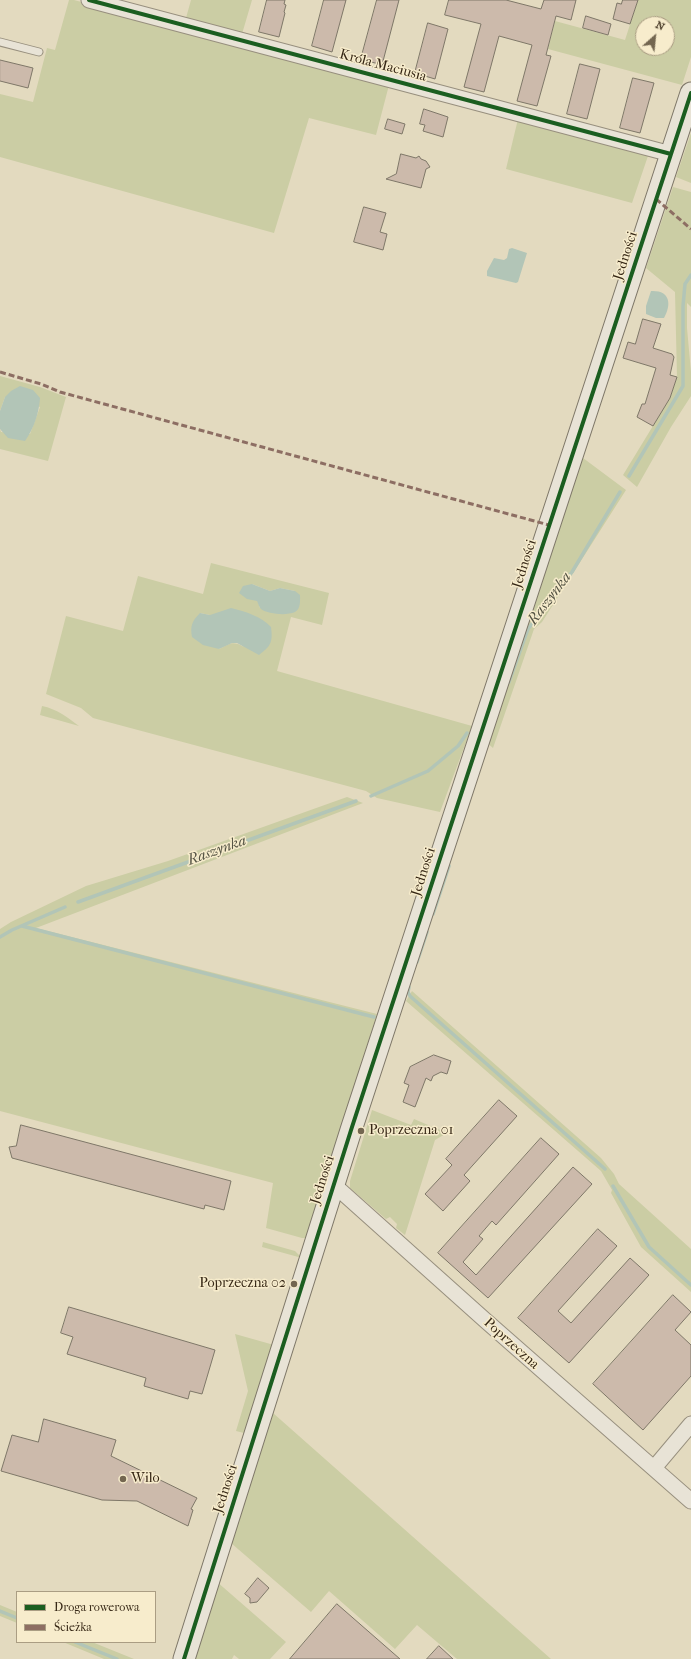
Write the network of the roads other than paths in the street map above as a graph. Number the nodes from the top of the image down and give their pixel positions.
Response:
1 (89, 0) edge
2 (0, 42) edge
3 (39, 52) dead end
4 (691, 93) edge
5 (671, 154) junction
6 (334, 1184) junction
7 (691, 1424) edge
8 (654, 1468) junction
9 (691, 1501) edge
10 (184, 1659) edge

1 - 5 street, Króla Maciusia
2 - 3 lane
4 - 5 street, Jedności
5 - 6 street, Jedności
6 - 8 street, Poprzeczna
6 - 10 street, Jedności
7 - 8 street
8 - 9 street, Poprzeczna

